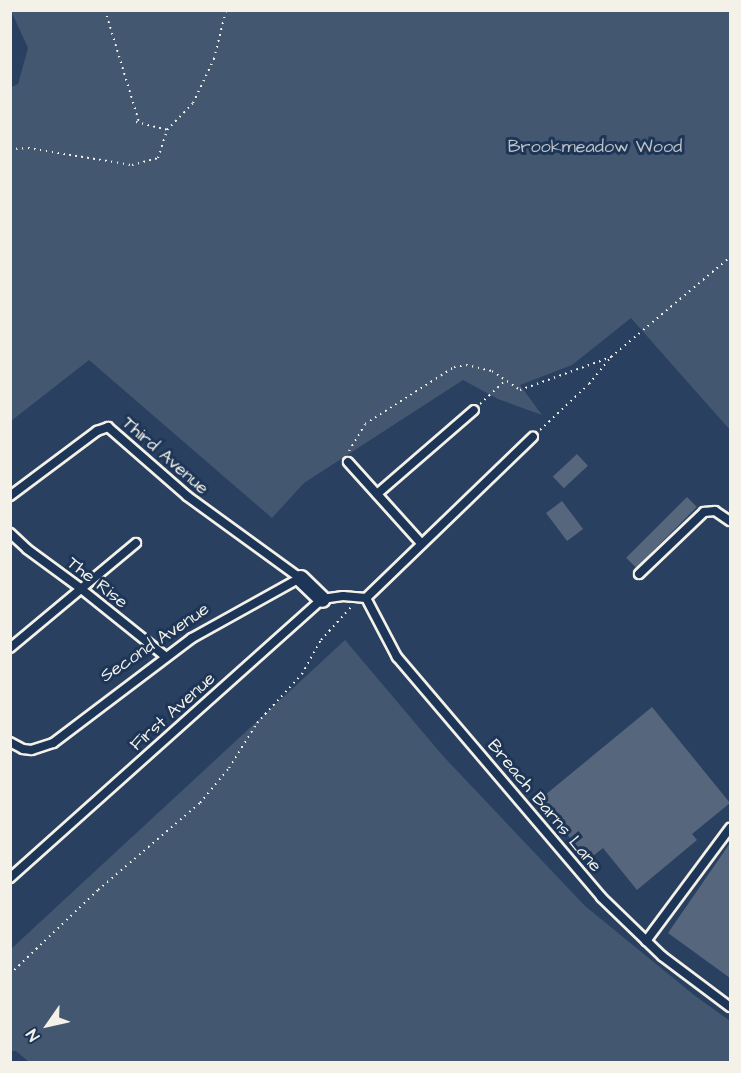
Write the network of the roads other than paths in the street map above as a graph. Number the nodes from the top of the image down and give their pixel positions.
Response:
1 (474, 410) dead end
2 (533, 437) road end
3 (348, 462) road end
4 (377, 494) junction
5 (10, 496) edge
6 (730, 521) edge
7 (10, 533) edge
8 (135, 543) dead end
9 (422, 543) junction
10 (639, 574) dead end
11 (300, 578) junction
12 (81, 588) junction
13 (366, 598) junction
14 (322, 599) junction
15 (10, 648) edge
16 (165, 656) junction
17 (10, 742) edge
18 (730, 828) edge
19 (10, 878) edge
20 (646, 941) junction
21 (730, 1007) edge

1 - 4 lane
2 - 9 lane
3 - 4 lane
4 - 9 lane
5 - 11 lane, Third Avenue
6 - 10 lane
7 - 12 lane, The Rise
8 - 12 lane
9 - 13 lane
11 - 14 street
11 - 16 lane, Second Avenue
12 - 15 lane
12 - 16 lane, The Rise
13 - 14 lane
13 - 20 lane, Breach Barns Lane
14 - 19 lane, First Avenue
16 - 17 lane, Second Avenue
18 - 20 lane
20 - 21 lane, Breach Barns Lane

